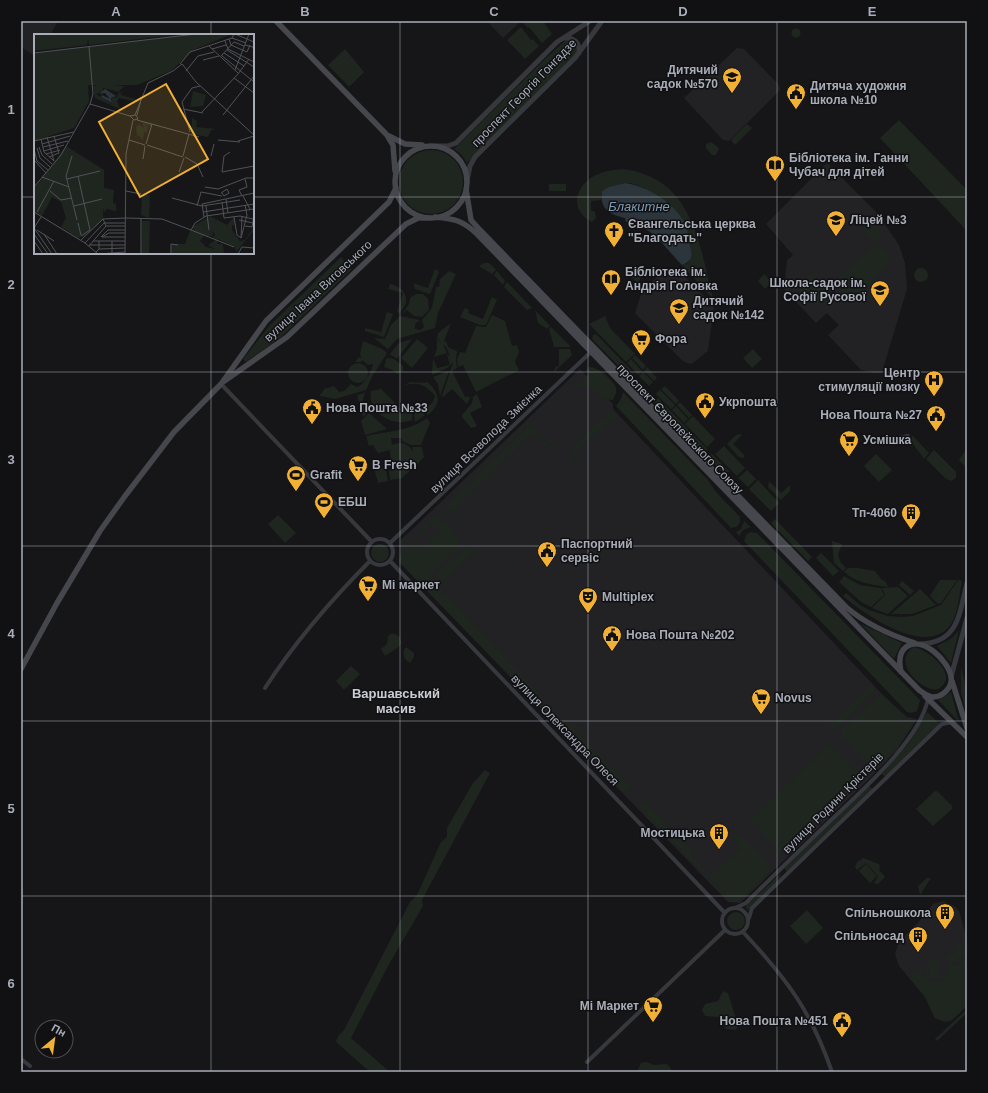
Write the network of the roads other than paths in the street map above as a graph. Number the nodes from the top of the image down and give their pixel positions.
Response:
1 (276, 21) edge
2 (590, 21) edge
3 (602, 21) edge
4 (563, 38) junction
5 (579, 54) junction
6 (387, 135) junction
7 (428, 146) junction
8 (434, 146) junction
9 (396, 174) junction
10 (467, 181) junction
11 (396, 188) junction
12 (466, 189) junction
13 (429, 218) junction
14 (435, 218) junction
15 (593, 350) junction
16 (221, 384) junction
17 (908, 436) dead end
18 (899, 438) dead end
19 (372, 542) junction
20 (390, 543) junction
21 (370, 561) junction
22 (390, 561) junction
23 (967, 583) edge
24 (967, 618) edge
25 (918, 644) junction
26 (21, 669) edge
27 (901, 672) junction
28 (951, 678) junction
29 (265, 688) dead end
30 (919, 690) junction
31 (928, 699) junction
32 (952, 722) junction
33 (967, 728) edge
34 (967, 737) edge
35 (735, 908) junction
36 (725, 913) junction
37 (748, 918) junction
38 (725, 930) junction
39 (743, 932) junction
40 (21, 1059) edge
41 (587, 1062) dead end
42 (30, 1066) dead end
43 (832, 1072) edge

1 - 6 main road
2 - 4 street, проспект Георгія Гонгадзе
3 - 5 street, проспект Георгія Гонгадзе
4 - 5 street
4 - 8 street, проспект Георгія Гонгадзе
5 - 10 street, проспект Георгія Гонгадзе
6 - 7 main road
6 - 9 main road
7 - 8 main road
7 - 9 main road
8 - 10 main road
9 - 11 main road
10 - 12 main road
11 - 13 main road
11 - 16 main road, вулиця Івана Виговського
12 - 14 main road
12 - 15 main road, проспект Європейського Союзу
13 - 14 main road
13 - 16 main road, вулиця Івана Виговського
14 - 15 main road, проспект Європейського Союзу
15 - 20 street, вулиця Всеволода Змієнка
15 - 25 main road, проспект Європейського Союзу
15 - 27 main road, проспект Європейського Союзу
16 - 19 street
16 - 26 main road, вулиця Івана Виговського
17 - 18 street
19 - 20 street
19 - 21 street
20 - 22 street
21 - 22 street
21 - 29 street
22 - 36 street, вулиця Олександра Олеся
23 - 25 street
24 - 28 street
25 - 27 main road
25 - 28 main road
27 - 30 main road
28 - 30 main road
28 - 33 main road
30 - 31 main road
31 - 32 main road
31 - 35 street, вулиця Родини Крістерів
32 - 34 main road
32 - 37 street, вулиця Родини Крістерів
35 - 36 street
35 - 37 street
36 - 38 street
37 - 39 street
38 - 39 street
38 - 41 street
39 - 43 street
40 - 42 street

